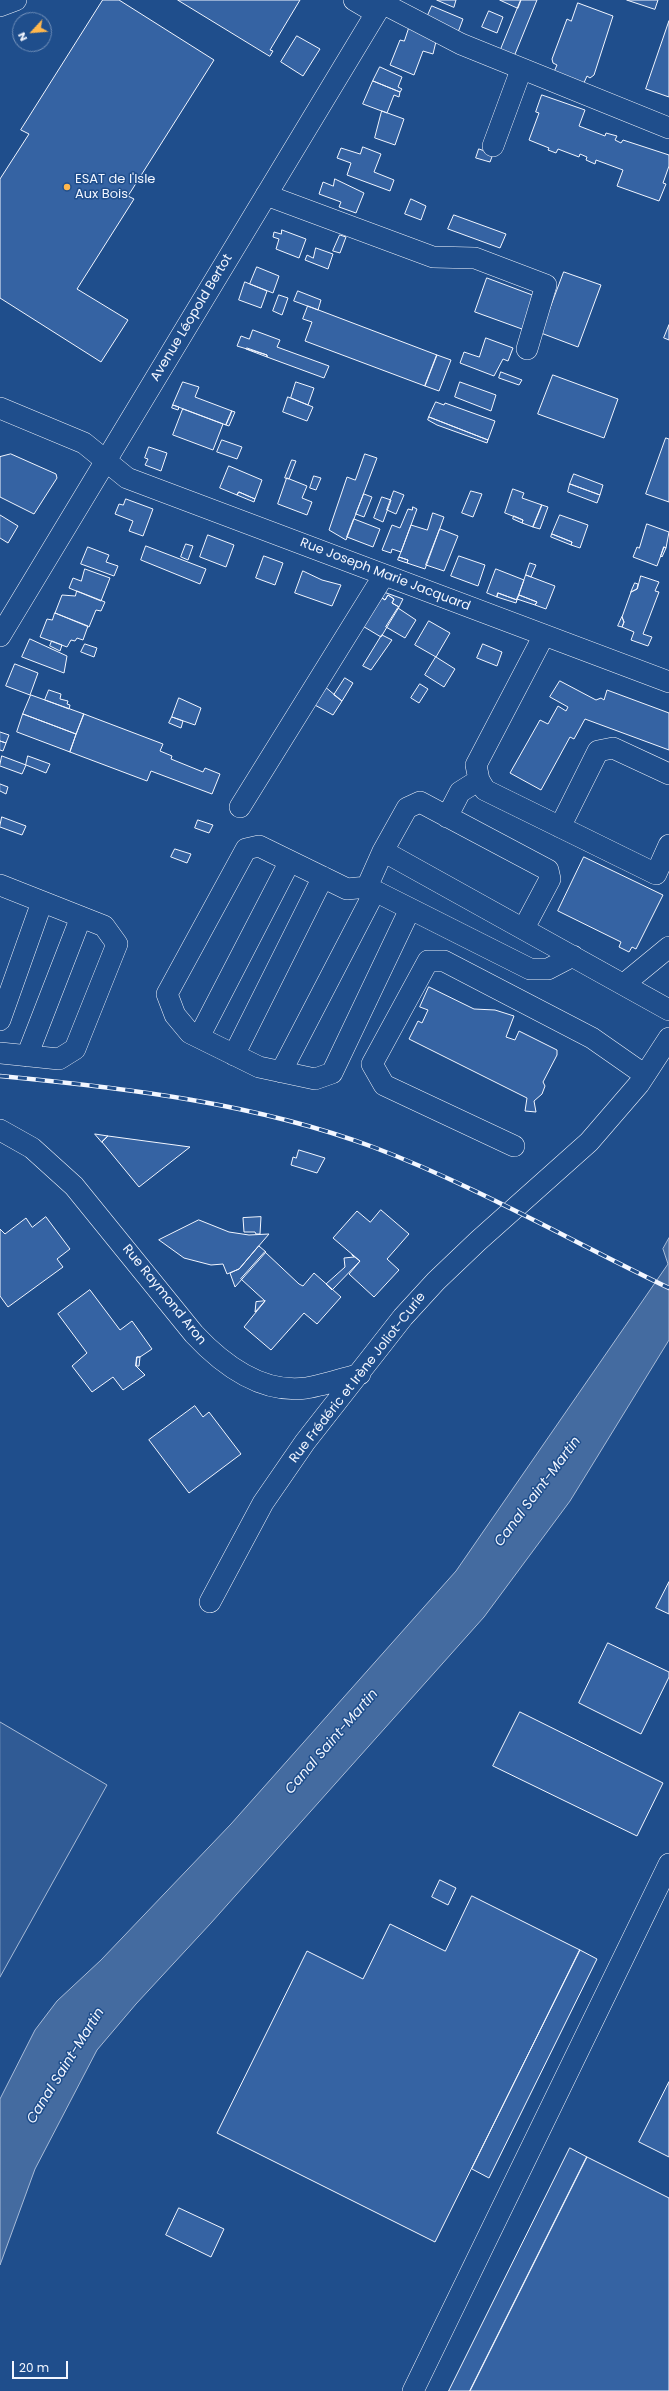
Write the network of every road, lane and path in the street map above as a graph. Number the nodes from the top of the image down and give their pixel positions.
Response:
1 (16, 0) edge
2 (354, 0) edge
3 (0, 6) edge
4 (381, 6) edge
5 (521, 70) junction
6 (669, 128) edge
7 (493, 146) dead end
8 (266, 195) junction
9 (527, 349) dead end
10 (0, 408) edge
11 (106, 461) junction
12 (384, 574) junction
13 (544, 635) junction
14 (0, 636) edge
15 (669, 682) edge
16 (669, 774) edge
17 (479, 780) junction
18 (240, 807) dead end
19 (447, 816) junction
20 (560, 827) junction
21 (669, 845) edge
22 (383, 850) junction
23 (290, 861) junction
24 (323, 877) junction
25 (663, 877) edge
26 (0, 886) edge
27 (371, 889) junction
28 (42, 902) junction
29 (410, 909) junction
30 (81, 917) junction
31 (524, 928) junction
32 (669, 947) edge
33 (573, 956) junction
34 (624, 984) junction
35 (669, 1010) edge
36 (0, 1020) edge
37 (199, 1037) junction
38 (669, 1038) edge
39 (0, 1054) edge
40 (234, 1055) junction
41 (27, 1056) junction
42 (281, 1072) junction
43 (645, 1075) junction
44 (0, 1130) edge
45 (514, 1146) dead end
46 (360, 1374) junction
47 (210, 1602) dead end
48 (669, 1864) edge
49 (413, 2391) edge

1 - 3 street
2 - 4 street
4 - 5 street
4 - 8 street, Avenue Léopold Bertot
5 - 6 street
5 - 7 street
8 - 9 street
8 - 11 street, Avenue Léopold Bertot
10 - 11 street, Rue Joseph Marie Jacquard
11 - 12 street, Rue Joseph Marie Jacquard
11 - 14 street, Avenue Léopold Bertot
12 - 13 street, Rue Joseph Marie Jacquard
12 - 18 street
13 - 15 street, Rue Joseph Marie Jacquard
13 - 17 street
16 - 20 street
17 - 19 street
17 - 20 street
19 - 22 street
19 - 31 street
20 - 25 street
21 - 25 street
22 - 27 street
22 - 31 street
23 - 24 street
23 - 37 street
23 - 37 street
24 - 27 street
24 - 40 street
26 - 28 street
27 - 29 street
27 - 42 street
28 - 30 street
28 - 36 street
29 - 33 street
29 - 42 street
30 - 41 street
30 - 41 street
31 - 33 street
32 - 34 street
33 - 34 street
34 - 35 street
37 - 40 street
38 - 43 street, Rue Frédéric et Irène Joliot-Curie
39 - 41 street
40 - 42 street
43 - 45 street
43 - 46 street, Rue Frédéric et Irène Joliot-Curie
44 - 46 street, Rue Raymond Aron
46 - 47 street, Rue Frédéric et Irène Joliot-Curie
48 - 49 street

